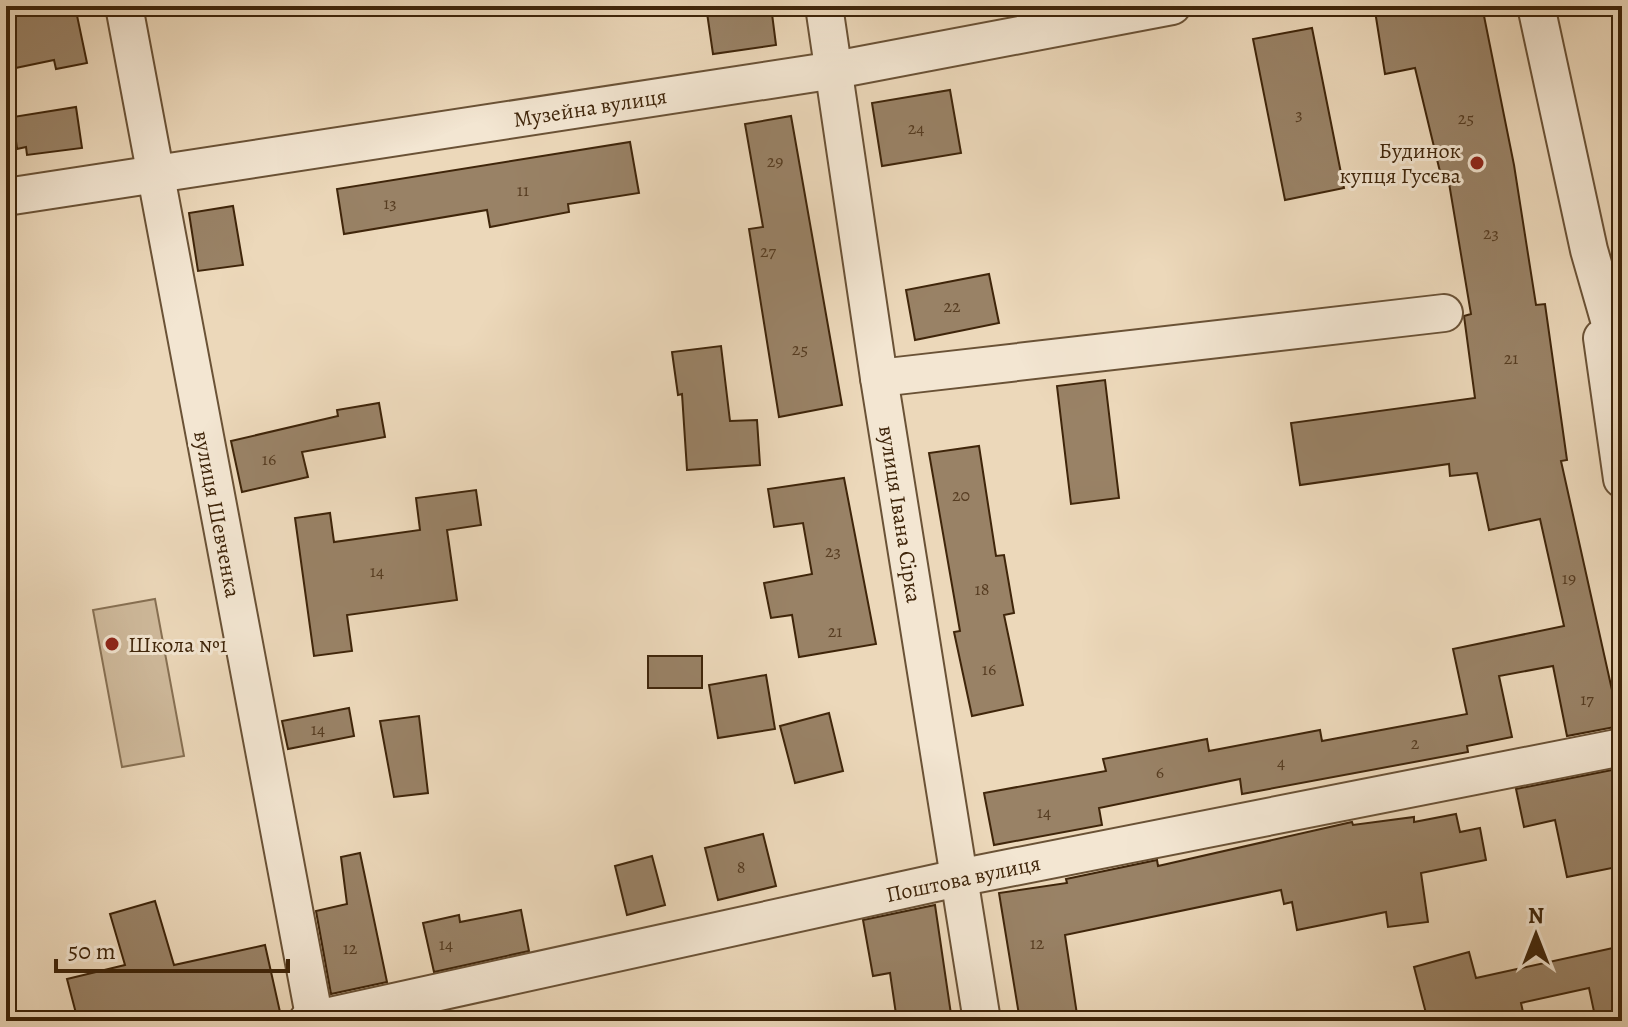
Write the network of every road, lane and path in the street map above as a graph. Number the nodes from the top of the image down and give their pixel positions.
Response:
1 (124, 6) edge
2 (824, 6) edge
3 (1172, 6) edge
4 (1536, 6) edge
5 (835, 70) junction
6 (154, 174) junction
7 (6, 197) edge
8 (1589, 250) junction
9 (1444, 313) dead end
10 (1622, 365) edge
11 (879, 378) junction
12 (1622, 479) edge
13 (1622, 747) edge
14 (958, 878) junction
15 (312, 1020) edge
16 (982, 1021) edge

1 - 6 street, вулиця Шевченка
2 - 5 street, вулиця Івана Сірка
3 - 5 street, Музейна вулиця
4 - 8 street
5 - 6 street, Музейна вулиця
5 - 11 street, вулиця Івана Сірка
6 - 7 street, Музейна вулиця
6 - 15 street, вулиця Шевченка
8 - 10 street
8 - 12 street
9 - 11 street
11 - 14 street, вулиця Івана Сірка
13 - 14 street, Поштова вулиця
14 - 15 street, Поштова вулиця
14 - 16 street, вулиця Івана Сірка

